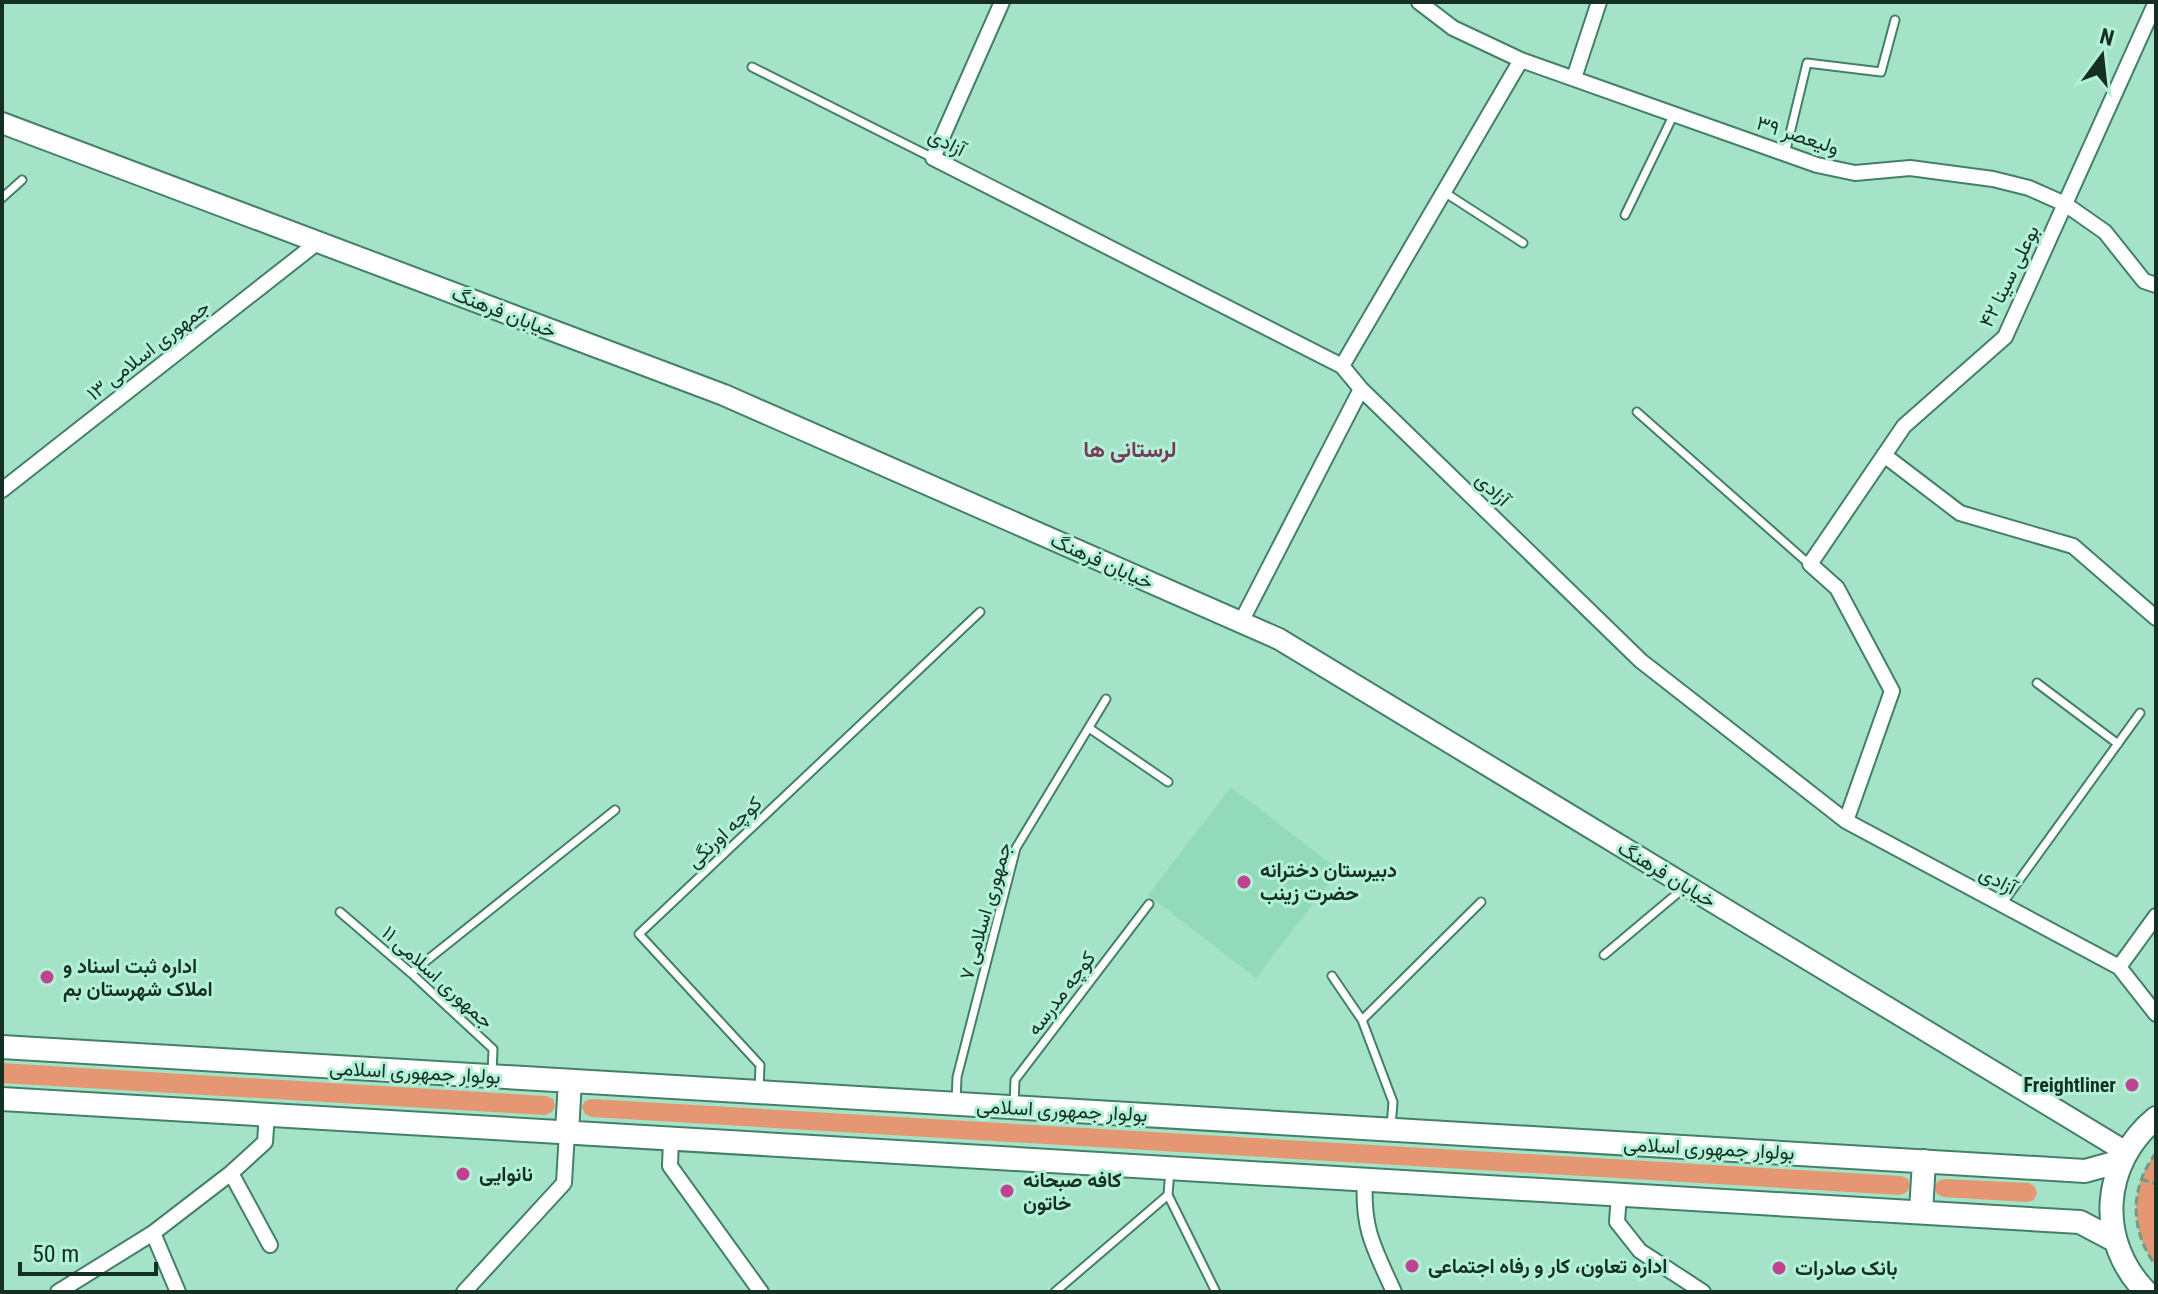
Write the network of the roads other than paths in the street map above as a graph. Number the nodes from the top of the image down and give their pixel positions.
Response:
1 (1002, 2) edge
2 (1419, 2) edge
3 (1599, 2) edge
4 (2156, 2) edge
5 (1895, 20) dead end
6 (1521, 60) junction
7 (752, 67) dead end
8 (1574, 78) junction
9 (1674, 114) junction
10 (2, 123) edge
11 (1785, 154) junction
12 (933, 158) junction
13 (22, 180) dead end
14 (1444, 192) junction
15 (2, 198) edge
16 (2065, 204) junction
17 (1625, 215) dead end
18 (318, 242) junction
19 (1523, 243) dead end
20 (2156, 285) edge
21 (1342, 366) junction
22 (1361, 389) junction
23 (1637, 412) dead end
24 (1884, 455) junction
25 (2, 490) edge
26 (1810, 564) junction
27 (980, 612) dead end
28 (2156, 618) edge
29 (1241, 622) junction
30 (2037, 683) dead end
31 (1106, 699) dead end
32 (2140, 713) dead end
33 (1089, 728) junction
34 (2118, 744) junction
35 (1168, 782) dead end
36 (615, 810) dead end
37 (1846, 821) junction
38 (1686, 886) junction
39 (1481, 902) dead end
40 (1149, 904) dead end
41 (2002, 904) junction
42 (340, 912) dead end
43 (2156, 916) edge
44 (1604, 955) dead end
45 (2119, 967) junction
46 (411, 973) junction
47 (1332, 976) dead end
48 (2156, 1014) edge
49 (1362, 1020) junction
50 (2, 1047) edge
51 (492, 1076) junction
52 (570, 1081) junction
53 (758, 1092) junction
54 (2, 1099) edge
55 (956, 1104) junction
56 (1014, 1107) junction
57 (267, 1114) junction
58 (2156, 1118) edge
59 (1391, 1129) junction
60 (567, 1132) junction
61 (671, 1139) junction
62 (2123, 1157) junction
63 (1924, 1161) junction
64 (1170, 1168) junction
65 (231, 1173) junction
66 (1365, 1180) junction
67 (1619, 1194) junction
68 (1168, 1195) junction
69 (1921, 1212) junction
70 (153, 1233) junction
71 (2114, 1240) junction
72 (270, 1245) dead end
73 (58, 1292) edge
74 (178, 1292) edge
75 (464, 1292) edge
76 (761, 1292) edge
77 (1055, 1292) edge
78 (1216, 1292) edge
79 (1394, 1292) edge
80 (1703, 1292) edge
81 (2146, 1292) edge

1 - 12 street
2 - 6 street, ولیعصر ۳۹
3 - 8 street
4 - 16 street, بوعلی سینا ۴۲
5 - 11 lane
6 - 8 street, ولیعصر ۳۹
6 - 14 street
7 - 12 lane, آزادی
8 - 9 street, ولیعصر ۳۹
9 - 11 street, ولیعصر ۳۹
9 - 17 lane
10 - 18 street, خیابان فرهنگ
11 - 16 street, ولیعصر ۳۹
12 - 21 street, آزادی
13 - 15 lane
14 - 19 lane
14 - 21 street
16 - 20 street, ولیعصر ۳۹
16 - 24 street, بوعلی سینا ۴۲
18 - 25 street, جمهوری اسلامی ۱۳
18 - 29 street, خیابان فرهنگ
21 - 22 street, آزادی
22 - 29 street
22 - 37 street, آزادی
23 - 26 lane
24 - 26 street, بوعلی سینا ۴۲
24 - 28 street
26 - 37 street
27 - 53 lane, کوچه اورنگی
29 - 38 street, خیابان فرهنگ
30 - 34 lane
31 - 33 lane, جمهوری اسلامی ۷
32 - 34 lane
33 - 35 lane
33 - 55 lane, جمهوری اسلامی ۷
34 - 41 lane
36 - 46 lane
37 - 41 street, آزادی
38 - 44 lane
38 - 62 street, خیابان فرهنگ
39 - 49 lane
40 - 56 lane, کوچه مدرسه
41 - 45 street, آزادی
42 - 46 lane, جمهوری اسلامی ۱۱
43 - 45 street
45 - 48 street, آزادی
46 - 51 lane, جمهوری اسلامی ۱۱
47 - 49 lane
49 - 59 lane
50 - 51 main road, بولوار جمهوری اسلامی
51 - 52 main road, بولوار جمهوری اسلامی
52 - 53 main road, بولوار جمهوری اسلامی
52 - 60 main road
53 - 55 main road, بولوار جمهوری اسلامی
54 - 57 main road
55 - 56 main road, بولوار جمهوری اسلامی
56 - 59 main road, بولوار جمهوری اسلامی
57 - 60 main road
57 - 65 street
58 - 62 main road
59 - 63 main road, بولوار جمهوری اسلامی
60 - 61 main road
60 - 75 street
61 - 64 main road
61 - 76 street
62 - 63 main road, بولوار جمهوری اسلامی
62 - 71 main road
63 - 69 main road
64 - 66 main road
64 - 68 lane
65 - 70 street
65 - 72 street
66 - 67 main road
66 - 79 street
67 - 69 main road
67 - 80 street
68 - 77 lane
68 - 78 lane
69 - 71 main road
70 - 73 street
70 - 74 street
71 - 81 main road

